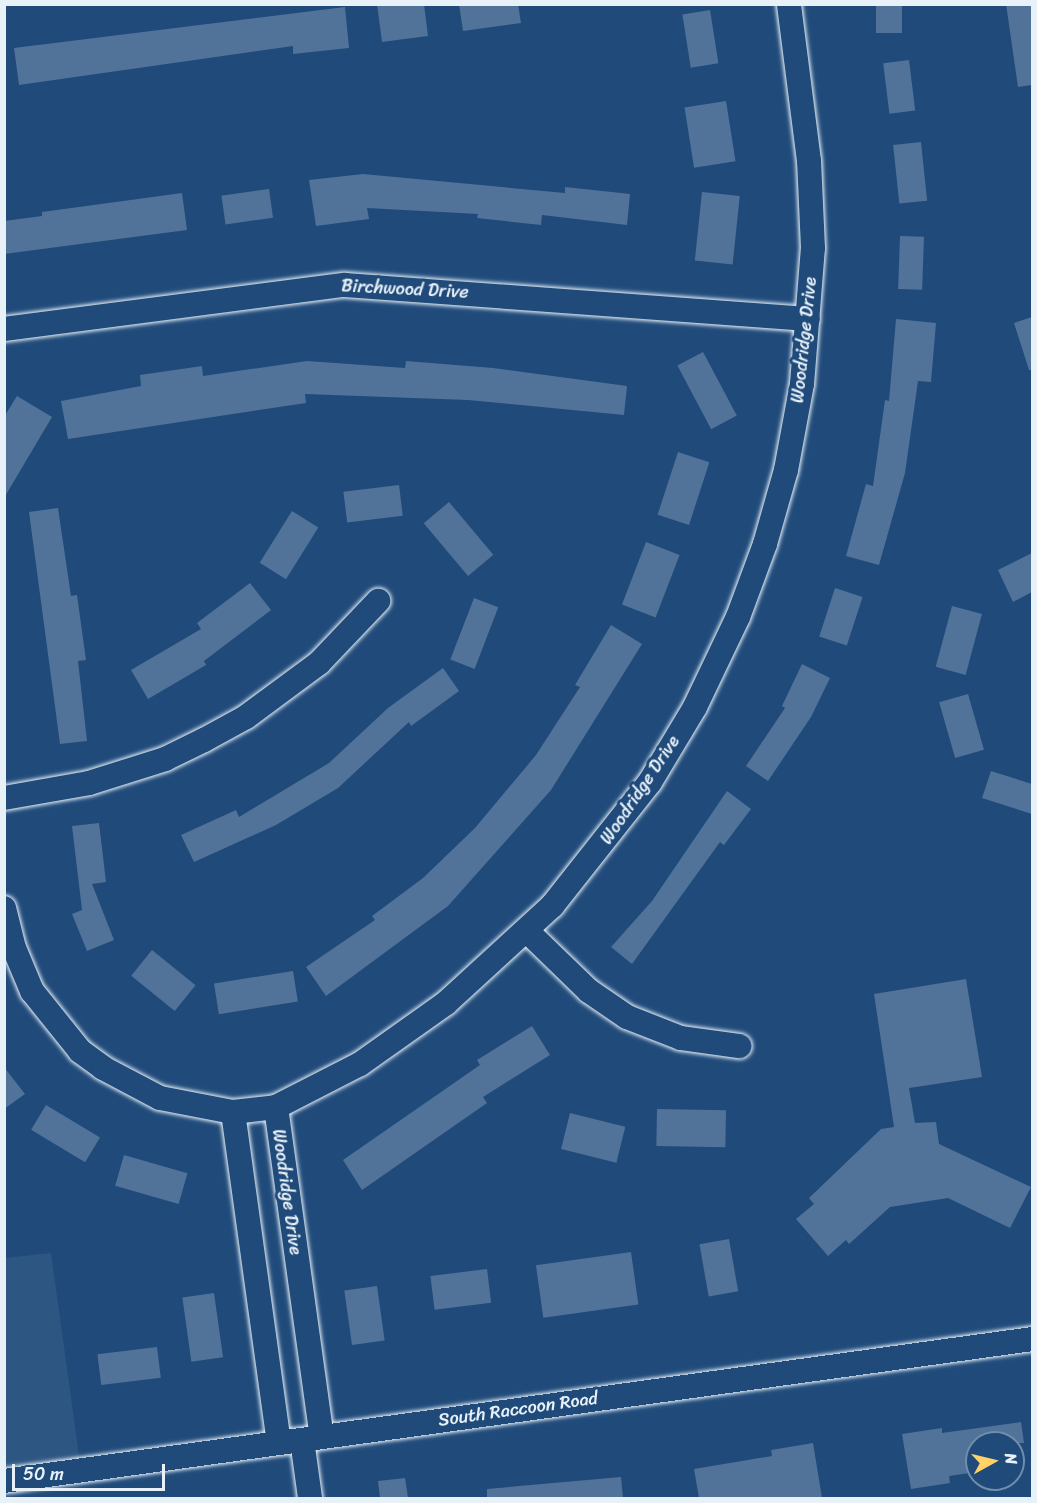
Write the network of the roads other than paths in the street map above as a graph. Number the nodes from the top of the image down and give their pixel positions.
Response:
1 (789, 4) edge
2 (808, 319) junction
3 (4, 329) edge
4 (378, 601) dead end
5 (4, 798) edge
6 (4, 908) edge
7 (527, 931) junction
8 (739, 1046) dead end
9 (276, 1107) junction
10 (233, 1112) junction
11 (1032, 1339) edge
12 (301, 1440) junction
13 (4, 1480) edge
14 (310, 1498) edge

1 - 2 street, Woodridge Drive
2 - 3 street, Birchwood Drive
2 - 7 street, Woodridge Drive
4 - 5 street
6 - 10 street
7 - 8 street
7 - 9 street, Woodridge Drive
9 - 10 street
9 - 12 street, Woodridge Drive
10 - 12 street
11 - 12 street, South Raccoon Road
12 - 13 street, South Raccoon Road
12 - 14 street

